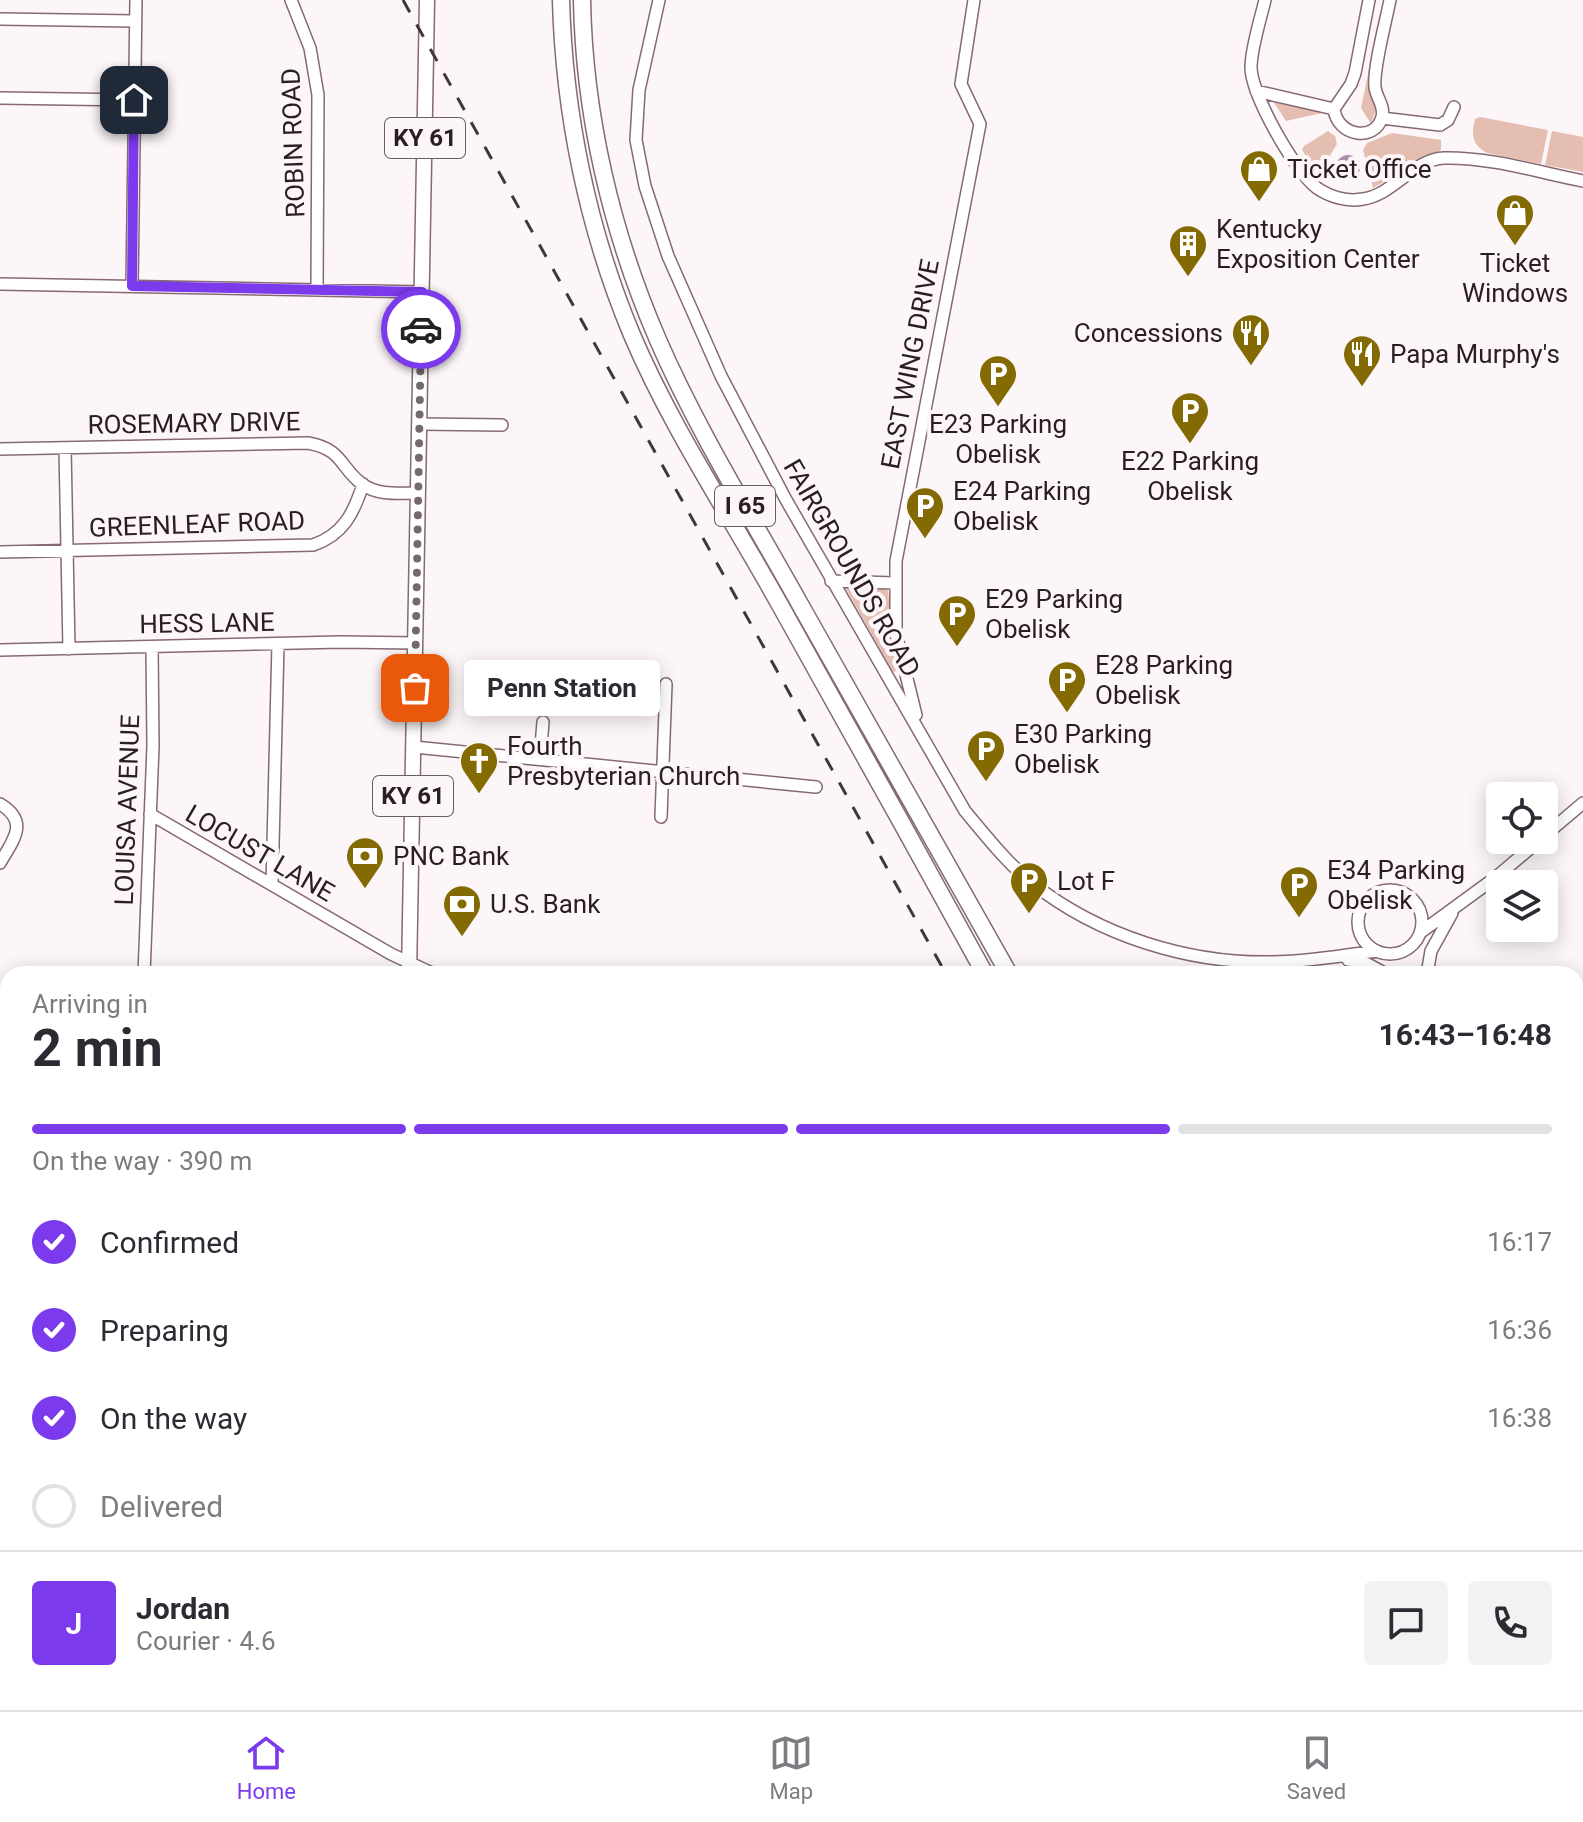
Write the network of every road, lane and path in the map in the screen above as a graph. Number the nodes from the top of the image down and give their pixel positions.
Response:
1 (136, 0) edge
2 (291, 0) edge
3 (427, 0) edge
4 (561, 0) edge
5 (582, 0) edge
6 (656, 0) edge
7 (974, 0) edge
8 (1265, 0) edge
9 (1369, 0) edge
10 (1390, 0) edge
11 (0, 19) edge
12 (135, 21) junction
13 (1256, 91) junction
14 (0, 98) edge
15 (134, 100) junction
16 (1454, 107) dead end
17 (1334, 109) junction
18 (1382, 118) junction
19 (1583, 181) edge
20 (0, 284) edge
21 (132, 286) junction
22 (317, 288) junction
23 (422, 292) junction
24 (420, 424) junction
25 (502, 425) dead end
26 (65, 448) junction
27 (0, 449) edge
28 (363, 484) junction
29 (418, 493) junction
30 (68, 550) junction
31 (0, 552) edge
32 (831, 581) junction
33 (894, 583) junction
34 (416, 643) junction
35 (278, 644) junction
36 (152, 647) junction
37 (69, 649) junction
38 (0, 650) edge
39 (666, 684) dead end
40 (543, 722) dead end
41 (925, 739) junction
42 (414, 747) junction
43 (540, 758) junction
44 (664, 772) junction
45 (816, 787) dead end
46 (1583, 803) edge
47 (0, 804) edge
48 (150, 814) junction
49 (661, 817) dead end
50 (1558, 824) edge
51 (1523, 854) edge
52 (0, 863) edge
53 (272, 885) junction
54 (1457, 906) junction
55 (1421, 932) junction
56 (1377, 951) junction
57 (1328, 957) junction
58 (144, 966) edge
59 (406, 966) edge
60 (409, 966) edge
61 (981, 966) edge
62 (1004, 966) edge
63 (1252, 966) edge
64 (1274, 966) edge
65 (1371, 966) edge
66 (1428, 966) edge

1 - 12 street
2 - 22 street, ROBIN ROAD
3 - 23 main road, KY 61
4 - 61 highway, I 65
5 - 62 highway, I 65
6 - 32 street, FAIRGROUNDS ROAD
7 - 33 street, EAST WING DRIVE
8 - 13 street
9 - 17 street
10 - 18 street
11 - 12 street
12 - 15 street
13 - 17 street
13 - 19 street
14 - 15 street
15 - 21 street
16 - 18 street
17 - 18 street
20 - 21 street
21 - 22 street
22 - 23 street
23 - 24 main road, KY 61
24 - 25 street
24 - 29 main road, KY 61
26 - 27 street, ROSEMARY DRIVE
26 - 28 street, ROSEMARY DRIVE
26 - 30 street
28 - 29 street
28 - 30 street, GREENLEAF ROAD
29 - 34 main road, KY 61
30 - 31 street, GREENLEAF ROAD
30 - 37 street
32 - 33 street
32 - 41 street, FAIRGROUNDS ROAD
33 - 41 street, EAST WING DRIVE
34 - 35 street, HESS LANE
34 - 42 main road, KY 61
35 - 36 street, HESS LANE
35 - 53 street
36 - 37 street, HESS LANE
36 - 48 street, LOUISA AVENUE
37 - 38 street, HESS LANE
39 - 44 street
40 - 43 street
41 - 63 street, FAIRGROUNDS ROAD
42 - 43 street
42 - 60 main road, KY 61
43 - 44 street
44 - 45 street
44 - 49 street
46 - 50 street
47 - 52 street
48 - 53 street, LOCUST LANE
48 - 58 street, LOUISA AVENUE
51 - 54 street
53 - 59 street, LOCUST LANE
54 - 55 street
54 - 66 street
55 - 56 street
55 - 56 street
56 - 57 street
57 - 64 street, FAIRGROUNDS ROAD
57 - 65 street

